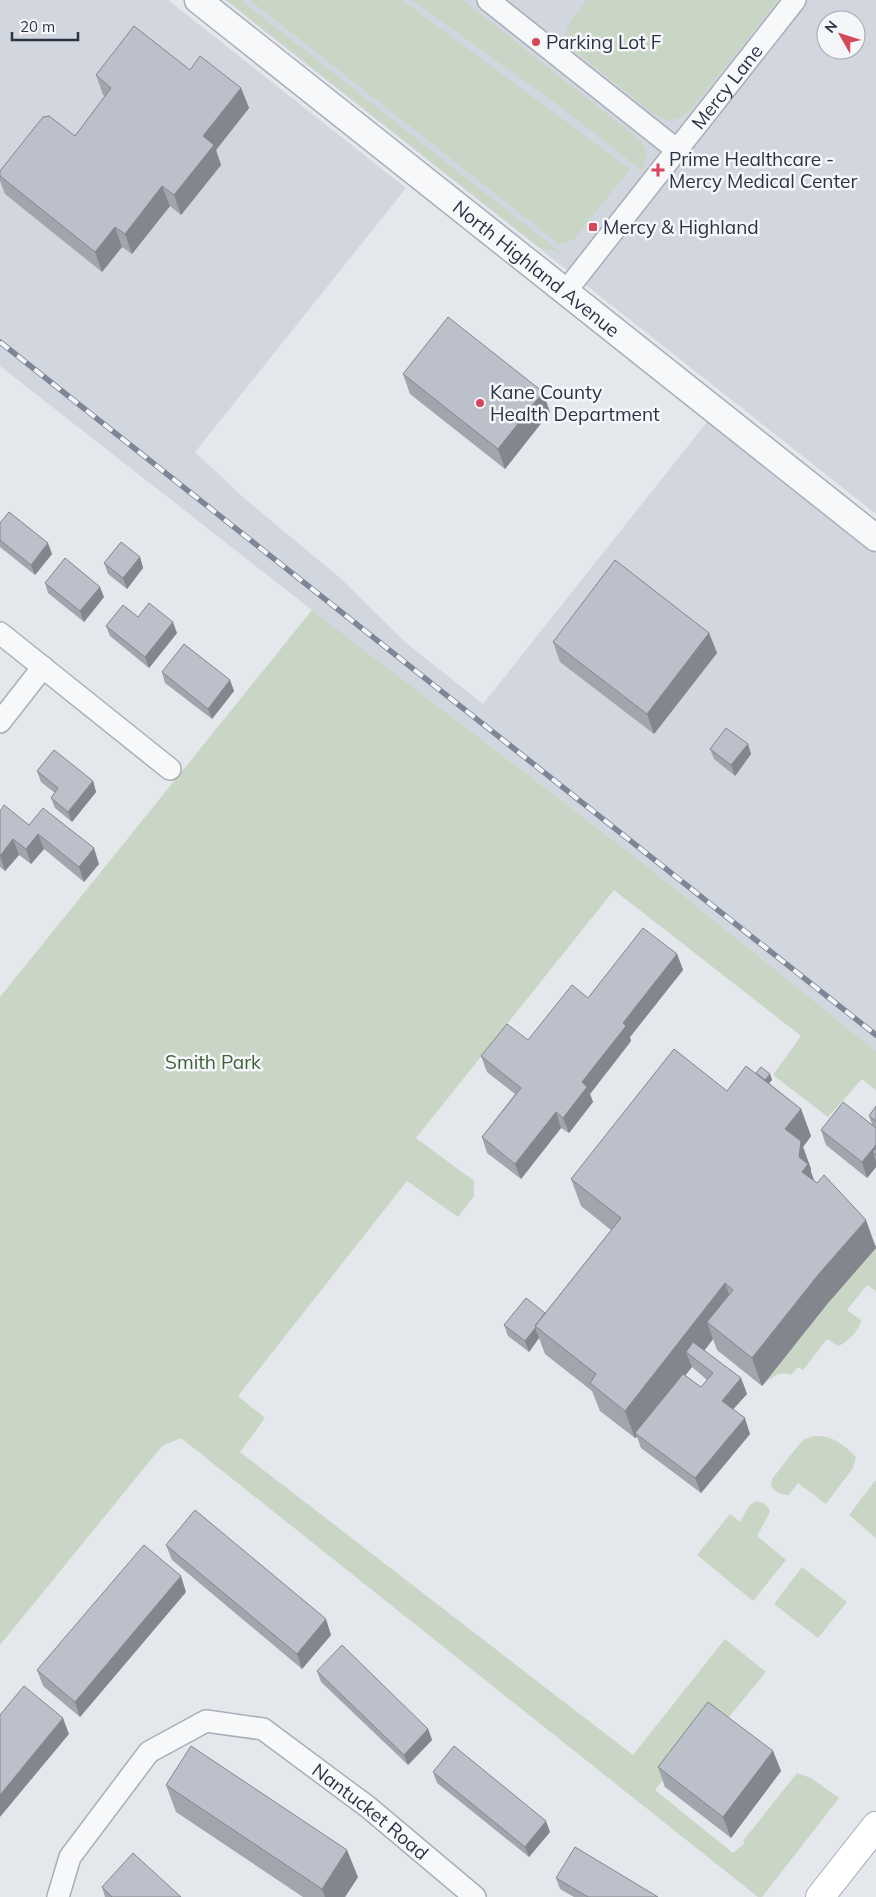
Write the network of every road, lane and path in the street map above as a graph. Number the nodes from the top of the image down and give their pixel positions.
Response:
1 (198, 0) edge
2 (488, 0) edge
3 (795, 0) edge
4 (677, 150) junction
5 (566, 291) junction
6 (876, 538) edge
7 (0, 634) edge
8 (43, 667) junction
9 (0, 722) edge
10 (170, 769) dead end
11 (876, 1826) edge
12 (58, 1897) edge
13 (475, 1897) edge
14 (820, 1897) edge

1 - 5 street, North Highland Avenue
2 - 4 street
3 - 4 street, Mercy Lane
4 - 5 street, Mercy Lane
5 - 6 street, North Highland Avenue
7 - 8 street
8 - 9 street
8 - 10 street
11 - 14 main road
12 - 13 street, Nantucket Road

